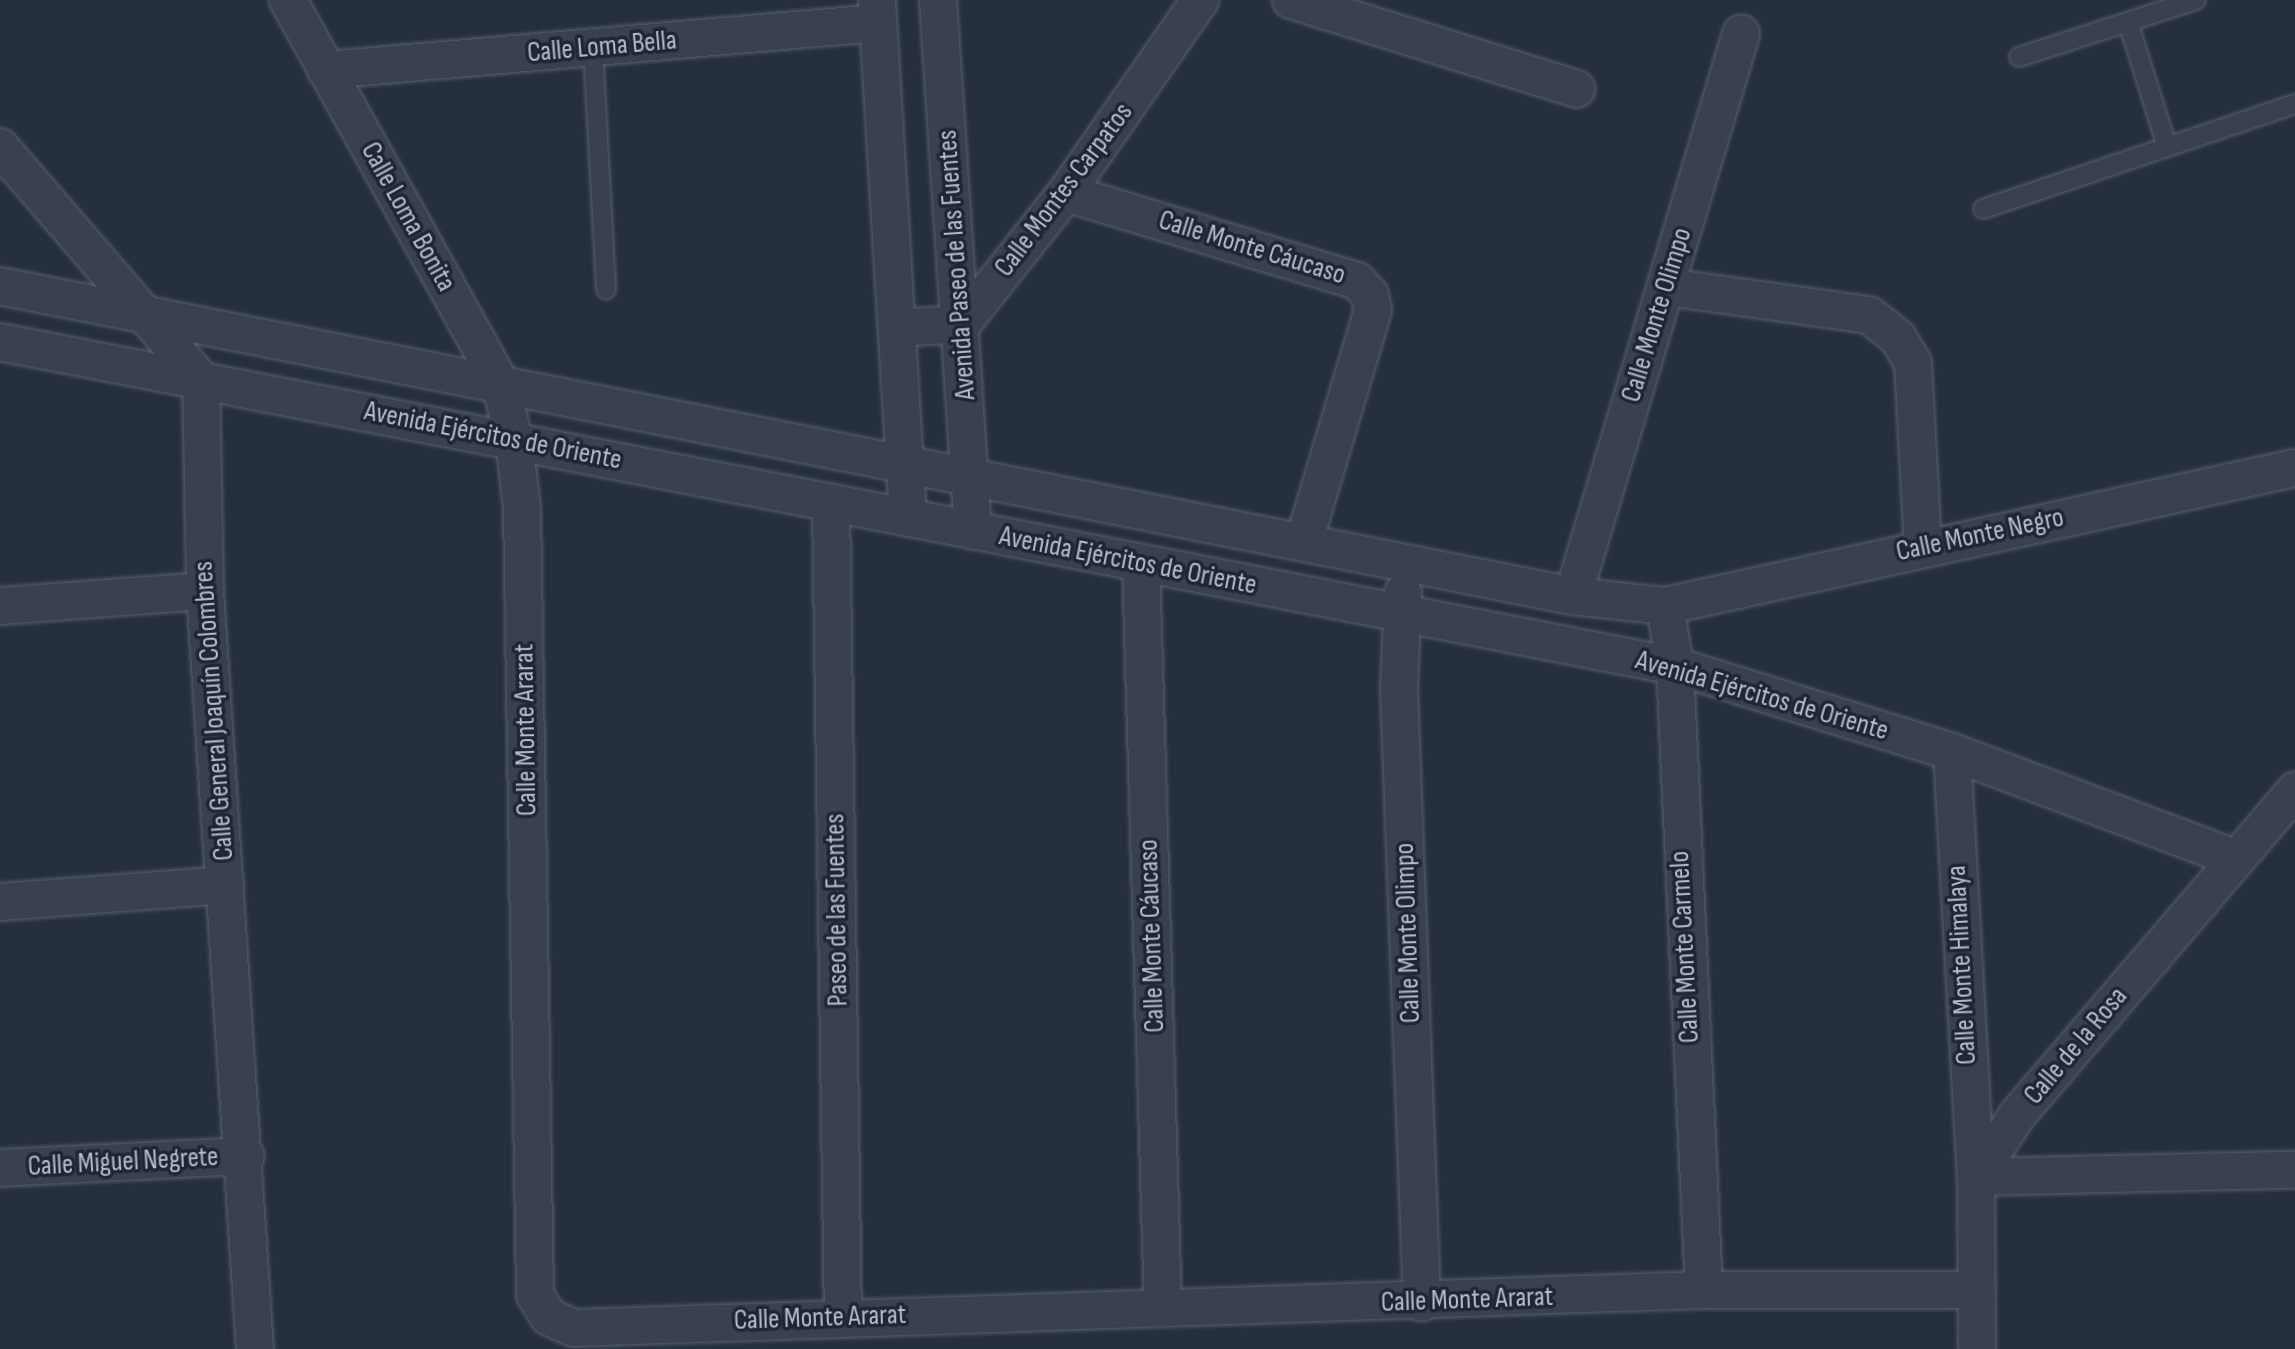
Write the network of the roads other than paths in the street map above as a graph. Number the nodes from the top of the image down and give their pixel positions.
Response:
1 (288, 0) edge
2 (938, 0) edge
3 (1200, 0) edge
4 (1291, 0) edge
5 (2196, 0) edge
6 (877, 12) edge
7 (2128, 22) junction
8 (1741, 34) dead end
9 (593, 48) junction
10 (2019, 57) dead end
11 (326, 70) junction
12 (1576, 89) dead end
13 (2295, 104) edge
14 (2166, 143) junction
15 (0, 147) edge
16 (1066, 193) junction
17 (1983, 209) dead end
18 (0, 286) edge
19 (1667, 287) junction
20 (606, 290) dead end
21 (144, 313) junction
22 (962, 324) junction
23 (897, 328) junction
24 (0, 342) edge
25 (201, 380) junction
26 (500, 382) junction
27 (514, 440) junction
28 (904, 461) junction
29 (2295, 468) edge
30 (970, 473) junction
31 (831, 503) junction
32 (908, 518) junction
33 (973, 531) junction
34 (1304, 541) junction
35 (1923, 547) junction
36 (1141, 563) junction
37 (1407, 564) junction
38 (205, 591) junction
39 (1573, 596) junction
40 (0, 606) edge
41 (1665, 606) junction
42 (1400, 615) junction
43 (1675, 666) junction
44 (1952, 752) junction
45 (2295, 791) edge
46 (2236, 859) junction
47 (225, 885) junction
48 (0, 902) edge
49 (246, 1156) junction
50 (0, 1168) edge
51 (2295, 1170) edge
52 (1976, 1177) junction
53 (1704, 1290) junction
54 (1974, 1290) junction
55 (1422, 1303) junction
56 (1163, 1308) junction
57 (843, 1317) junction
58 (255, 1349) edge
59 (1977, 1349) edge

1 - 11 street, Calle Loma Bonita
2 - 22 street, Avenida Paseo de las Fuentes
3 - 16 street, Calle Montes Carpatos
4 - 12 street
5 - 7 lane
6 - 9 street, Calle Loma Bella
6 - 23 street
7 - 10 lane
7 - 14 lane
8 - 19 street, Calle Monte Olimpo
9 - 11 street, Calle Loma Bella
9 - 20 lane
11 - 26 street, Calle Loma Bonita
13 - 14 lane
14 - 17 lane
15 - 21 street
16 - 22 street, Calle Montes Carpatos
16 - 34 street, Calle Monte Cáucaso
18 - 21 street, Avenida Ejércitos de Oriente
19 - 35 street
19 - 39 street, Calle Monte Olimpo
21 - 25 street
21 - 26 street, Avenida Ejércitos de Oriente
22 - 23 street
22 - 30 street, Avenida Paseo de las Fuentes
23 - 28 street
24 - 25 street, Avenida Ejércitos de Oriente
25 - 27 street, Avenida Ejércitos de Oriente
25 - 38 street, Calle General Joaquín Colombres
26 - 27 street, Calle Loma Bonita
26 - 28 street, Avenida Ejércitos de Oriente
27 - 31 street, Avenida Ejércitos de Oriente
27 - 57 street, Calle Monte Ararat
28 - 30 street, Avenida Ejércitos de Oriente
28 - 32 street
29 - 35 street, Calle Monte Negro
30 - 33 street, Avenida Paseo de las Fuentes
30 - 34 street, Avenida Ejércitos de Oriente
31 - 32 street, Avenida Ejércitos de Oriente
31 - 57 street, Paseo de las Fuentes
32 - 33 street, Avenida Ejércitos de Oriente
33 - 36 street, Avenida Ejércitos de Oriente
34 - 37 street, Avenida Ejércitos de Oriente
35 - 41 street, Calle Monte Negro
36 - 42 street, Avenida Ejércitos de Oriente
36 - 56 street, Calle Monte Cáucaso
37 - 39 street, Avenida Ejércitos de Oriente
37 - 42 street, Calle Monte Olimpo
38 - 40 street
38 - 47 street, Calle General Joaquín Colombres
39 - 41 street, Avenida Ejércitos de Oriente
41 - 43 street, Calle Monte Carmelo
42 - 43 street, Avenida Ejércitos de Oriente
42 - 55 street, Calle Monte Olimpo
43 - 44 street, Avenida Ejércitos de Oriente
43 - 53 street, Calle Monte Carmelo
44 - 46 street, Avenida Ejércitos de Oriente
44 - 52 street, Calle Monte Himalaya
45 - 46 street, Calle de la Rosa
46 - 52 street, Calle de la Rosa
47 - 48 street
47 - 49 street, Calle General Joaquín Colombres
49 - 50 street, Calle Miguel Negrete
49 - 58 street, Calle General Joaquín Colombres
51 - 52 street
52 - 54 street
53 - 54 street, Calle Monte Ararat
53 - 55 street, Calle Monte Ararat
54 - 59 street
55 - 56 street, Calle Monte Ararat
56 - 57 street, Calle Monte Ararat

